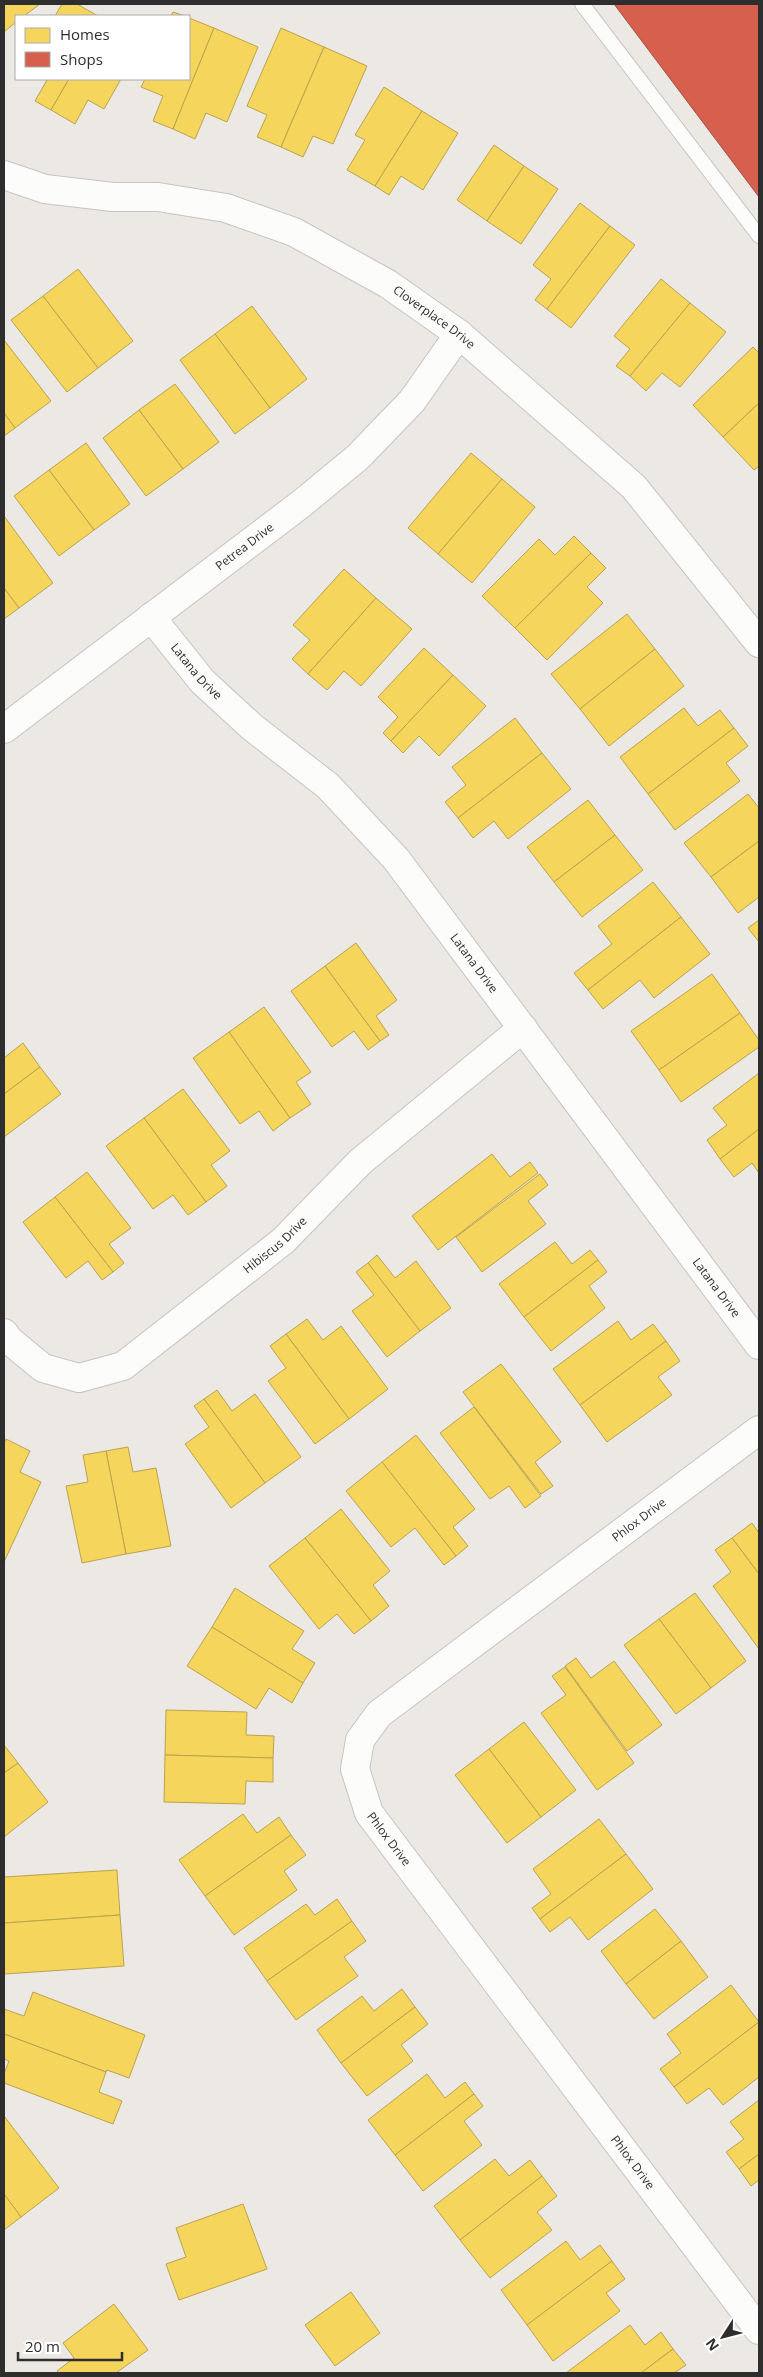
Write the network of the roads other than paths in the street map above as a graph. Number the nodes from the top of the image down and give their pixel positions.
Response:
1 (582, 4) edge
2 (4, 175) edge
3 (759, 236) edge
4 (459, 334) junction
5 (152, 617) junction
6 (759, 643) edge
7 (4, 729) edge
8 (523, 1028) junction
9 (4, 1333) edge
10 (759, 1345) edge
11 (759, 1430) edge
12 (756, 2320) edge

1 - 3 lane
2 - 4 street, Cloverplace Drive
4 - 5 street, Petrea Drive
4 - 6 street, Cloverplace Drive
5 - 7 street, Petrea Drive
5 - 8 street, Latana Drive
8 - 9 street, Hibiscus Drive
8 - 10 street, Latana Drive
11 - 12 street, Phlox Drive

